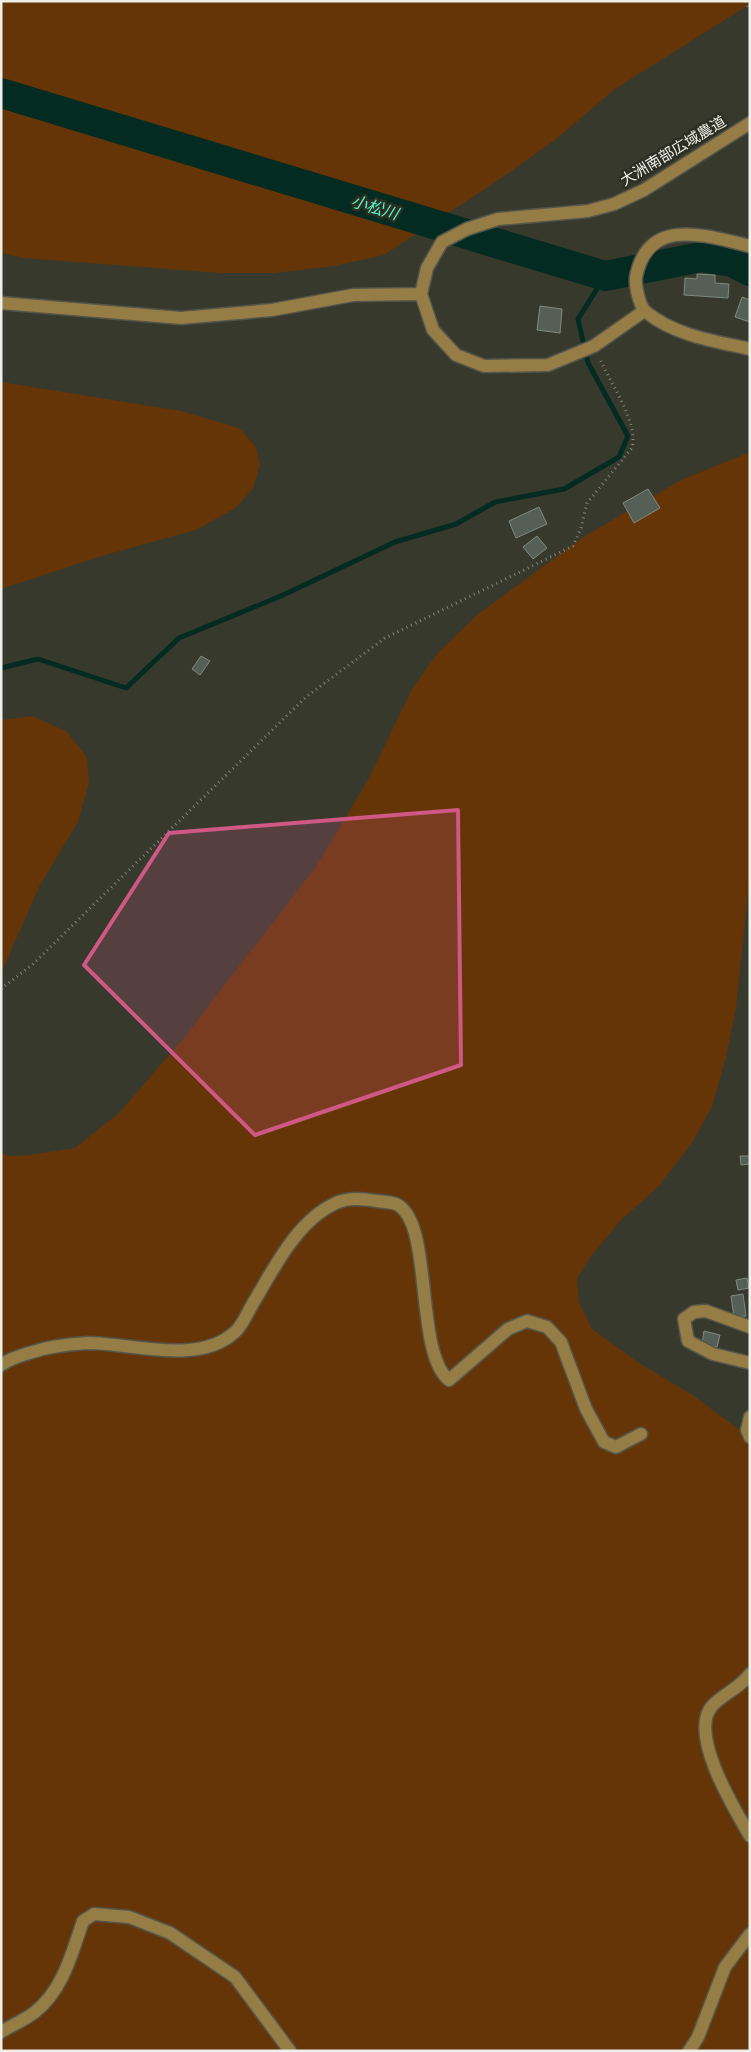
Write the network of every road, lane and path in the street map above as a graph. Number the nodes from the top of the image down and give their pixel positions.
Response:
1 (746, 1) edge
2 (750, 10) edge
3 (750, 123) edge
4 (750, 246) edge
5 (421, 294) junction
6 (1, 303) edge
7 (644, 310) junction
8 (594, 346) junction
9 (750, 349) edge
10 (1, 989) edge
11 (750, 1326) edge
12 (750, 1363) edge
13 (1, 1365) edge
14 (750, 1417) edge
15 (641, 1434) dead end
16 (750, 1437) edge
17 (750, 1674) edge
18 (750, 1836) edge
19 (750, 1934) edge
20 (1, 2032) edge
21 (290, 2051) edge
22 (690, 2051) edge

1 - 2 path
3 - 5 street, 大洲南部広域農道
4 - 7 street
5 - 6 street
5 - 8 street
7 - 8 street
7 - 9 street
8 - 10 path
11 - 12 street
13 - 15 street
14 - 16 street
17 - 18 street
19 - 22 street
20 - 21 street

